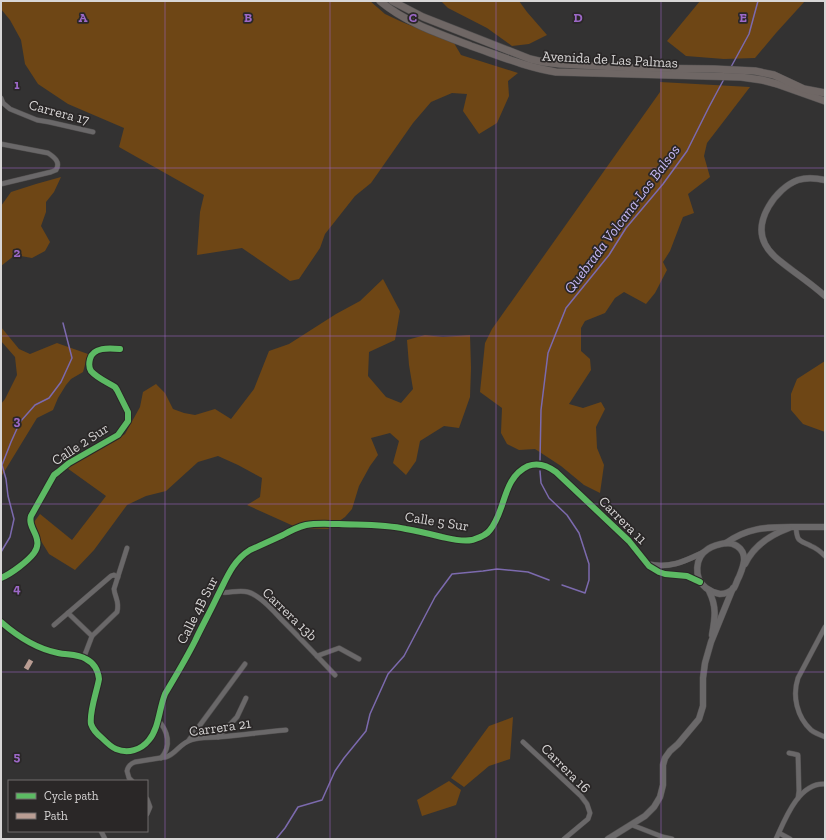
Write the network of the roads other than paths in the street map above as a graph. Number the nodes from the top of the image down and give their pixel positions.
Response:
1 (380, 1) edge
2 (392, 1) edge
3 (714, 72) junction
4 (733, 73) junction
5 (825, 93) edge
6 (1, 98) edge
7 (825, 101) edge
8 (93, 132) dead end
9 (1, 144) edge
10 (825, 180) edge
11 (1, 184) edge
12 (825, 296) edge
13 (120, 349) dead end
14 (534, 465) joint
15 (794, 527) junction
16 (825, 527) edge
17 (295, 529) joint
18 (726, 543) junction
19 (128, 548) dead end
20 (705, 551) junction
21 (825, 556) edge
22 (647, 564) junction
23 (743, 567) junction
24 (118, 577) junction
25 (1, 578) edge
26 (700, 582) junction
27 (733, 588) junction
28 (709, 591) junction
29 (220, 592) junction
30 (68, 613) junction
31 (1, 622) edge
32 (54, 625) dead end
33 (825, 627) edge
34 (92, 636) junction
35 (711, 642) junction
36 (317, 656) junction
37 (84, 658) junction
38 (359, 658) dead end
39 (245, 664) dead end
40 (335, 675) dead end
41 (246, 698) dead end
42 (158, 720) junction
43 (286, 730) dead end
44 (165, 731) junction
45 (154, 732) junction
46 (218, 737) junction
47 (825, 737) edge
48 (189, 741) junction
49 (523, 742) dead end
50 (789, 753) dead end
51 (161, 758) junction
52 (131, 780) edge
53 (823, 784) edge
54 (798, 798) junction
55 (148, 802) edge
56 (148, 812) edge
57 (632, 825) junction
58 (779, 833) junction
59 (666, 838) edge
60 (564, 839) edge
61 (608, 839) edge
62 (672, 839) edge
63 (776, 839) edge
64 (790, 839) edge

1 - 3 main road, Avenida de Las Palmas
2 - 3 main road, Avenida de Las Palmas
3 - 4 main road, Avenida de Las Palmas
4 - 5 main road, Avenida de Las Palmas
4 - 7 main road, Avenida de Las Palmas
6 - 8 street, Carrera 17
9 - 11 street
10 - 12 main road
13 - 25 street, Calle 2 Sur
14 - 17 street, Calle 5 Sur
14 - 22 street, Carrera 11
15 - 16 main road
15 - 18 main road
15 - 21 street
15 - 23 main road
17 - 29 street, Calle 4B Sur
18 - 20 main road
18 - 23 main road
19 - 24 street
20 - 22 street, Carrera 11
20 - 26 main road
22 - 26 street, Carrera 11
23 - 27 main road
24 - 30 street
24 - 34 street
26 - 28 main road
27 - 28 main road
27 - 35 main road
28 - 35 main road
29 - 36 street, Carrera 13b
29 - 42 street, Calle 4B Sur
30 - 32 street
30 - 34 street
31 - 37 street
33 - 47 street
34 - 37 street
35 - 57 main road
36 - 38 street
36 - 40 street, Carrera 13b
37 - 45 street
39 - 48 street
41 - 46 street
42 - 44 street
42 - 45 street, Calle 4B Sur
43 - 46 street, Carrera 21
44 - 45 street
44 - 51 street
46 - 48 street, Carrera 21
48 - 51 street, Carrera 21
49 - 60 street, Carrera 16
50 - 54 street
51 - 52 street
53 - 54 street
54 - 58 street
55 - 56 street
57 - 59 street
57 - 61 main road
58 - 63 street
58 - 64 street
59 - 62 street

